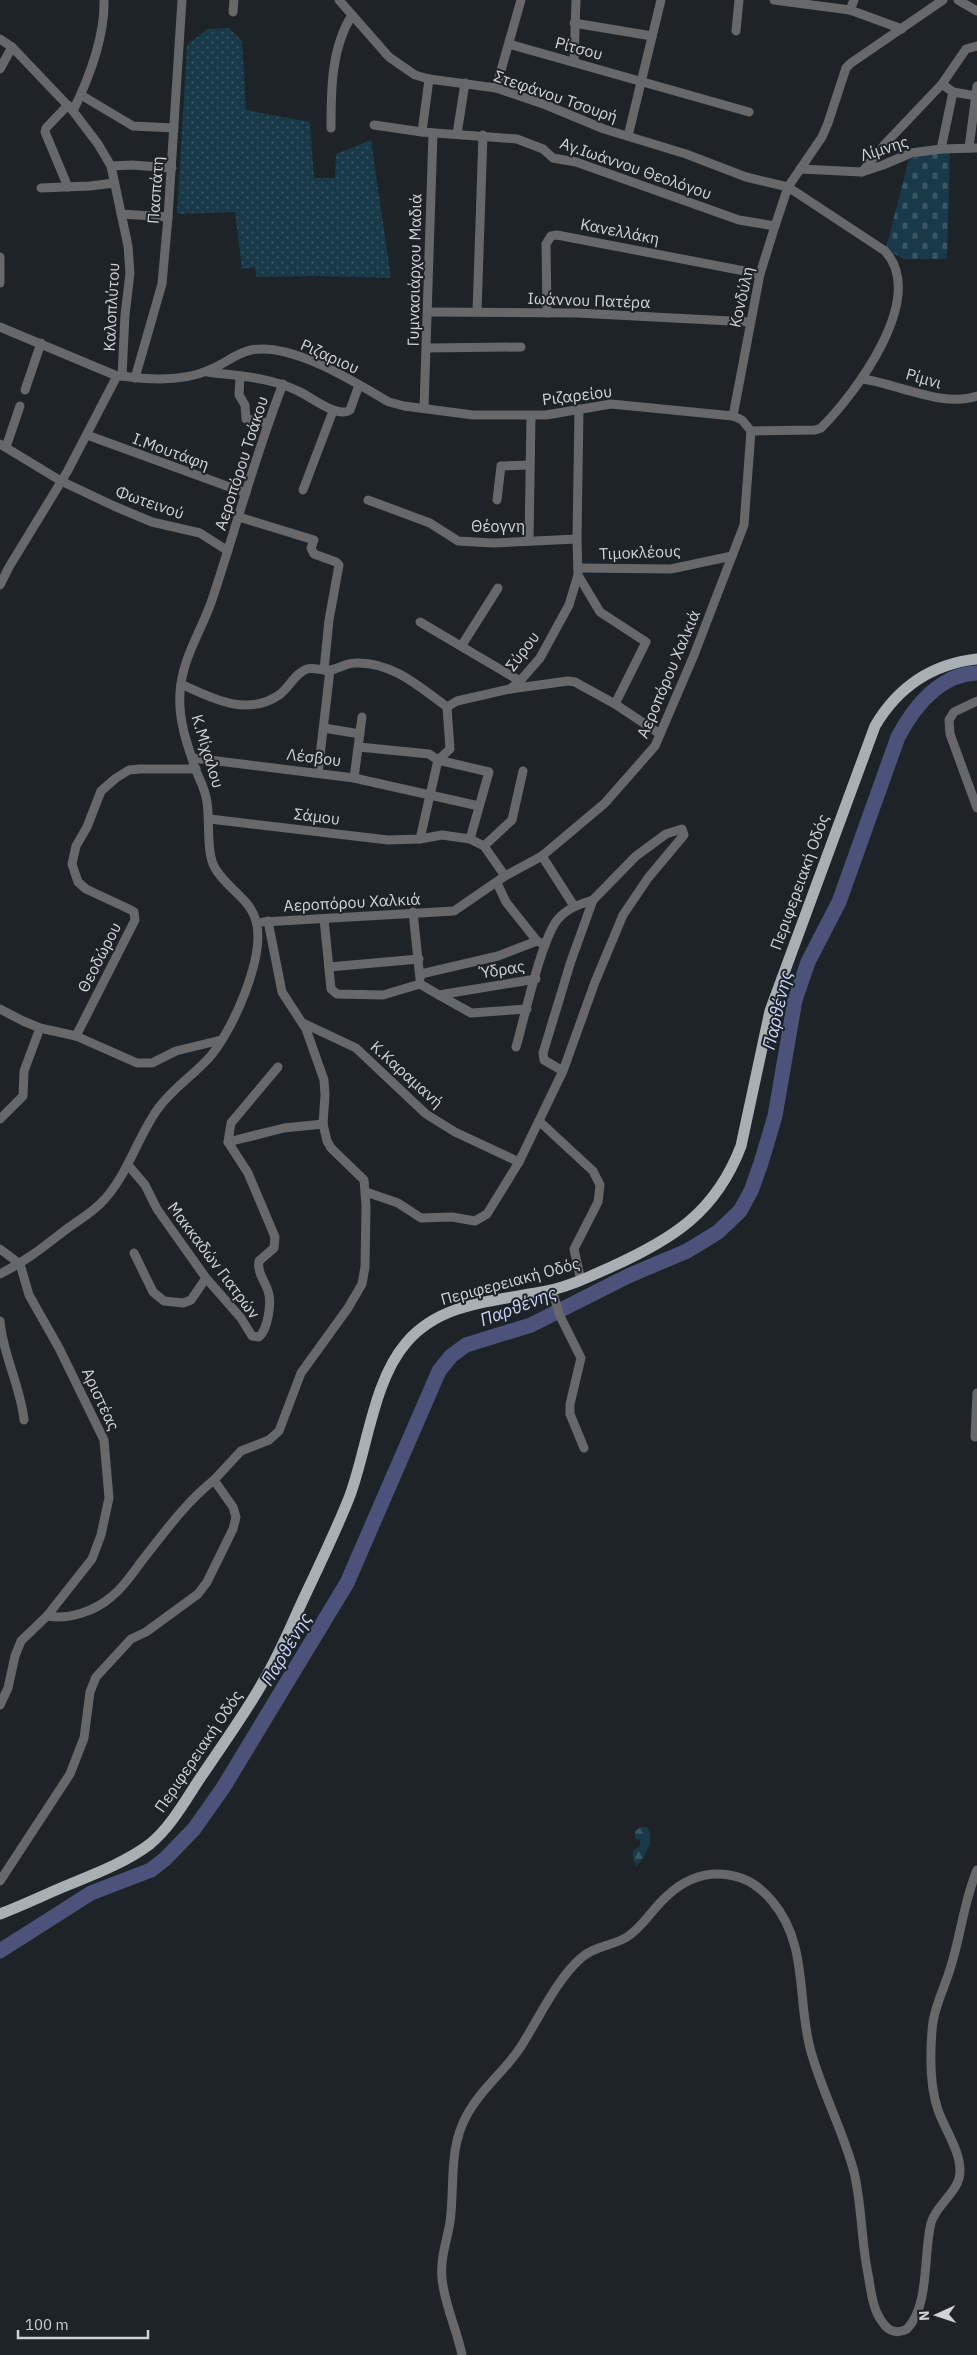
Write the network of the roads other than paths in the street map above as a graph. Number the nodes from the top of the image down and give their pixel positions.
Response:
1 (104, 0) edge
2 (182, 0) edge
3 (234, 0) edge
4 (339, 0) edge
5 (521, 0) edge
6 (576, 0) edge
7 (661, 0) edge
8 (739, 0) edge
9 (774, 0) edge
10 (854, 0) edge
11 (943, 0) edge
12 (958, 0) edge
13 (850, 10) junction
14 (977, 11) edge
15 (233, 12) dead end
16 (352, 15) junction
17 (574, 23) junction
18 (902, 29) junction
19 (736, 30) dead end
20 (652, 36) junction
21 (0, 39) edge
22 (509, 44) junction
23 (977, 46) edge
24 (12, 47) junction
25 (574, 62) junction
26 (0, 69) edge
27 (429, 79) junction
28 (641, 80) junction
29 (465, 83) junction
30 (942, 84) junction
31 (496, 88) junction
32 (953, 92) junction
33 (976, 92) edge
34 (81, 95) junction
35 (70, 108) junction
36 (749, 112) dead end
37 (374, 125) dead end
38 (174, 128) junction
39 (331, 128) dead end
40 (422, 132) junction
41 (433, 133) junction
42 (457, 134) junction
43 (484, 135) junction
44 (628, 136) junction
45 (973, 148) edge
46 (941, 149) junction
47 (111, 166) junction
48 (172, 168) junction
49 (800, 169) junction
50 (862, 172) junction
51 (114, 183) junction
52 (68, 187) junction
53 (41, 188) dead end
54 (788, 188) junction
55 (121, 214) junction
56 (168, 217) junction
57 (775, 226) junction
58 (0, 258) edge
59 (760, 274) junction
60 (0, 276) edge
61 (428, 312) junction
62 (477, 312) junction
63 (547, 313) junction
64 (750, 322) junction
65 (0, 327) edge
66 (40, 343) junction
67 (521, 347) dead end
68 (427, 348) junction
69 (207, 372) junction
70 (120, 376) junction
71 (240, 376) junction
72 (134, 378) junction
73 (863, 378) junction
74 (283, 384) junction
75 (359, 385) junction
76 (25, 390) dead end
77 (977, 396) edge
78 (20, 406) dead end
79 (424, 408) junction
80 (580, 409) junction
81 (333, 410) junction
82 (531, 416) junction
83 (733, 416) junction
84 (268, 423) junction
85 (751, 431) junction
86 (87, 435) junction
87 (3, 446) edge
88 (530, 465) junction
89 (61, 481) junction
90 (303, 490) dead end
91 (246, 493) junction
92 (368, 500) dead end
93 (497, 500) dead end
94 (239, 517) junction
95 (577, 539) junction
96 (529, 541) junction
97 (228, 551) junction
98 (732, 556) junction
99 (578, 571) junction
100 (0, 585) edge
101 (498, 588) dead end
102 (420, 622) dead end
103 (462, 645) junction
104 (977, 659) edge
105 (327, 670) junction
106 (520, 681) junction
107 (181, 684) junction
108 (510, 689) junction
109 (977, 701) edge
110 (615, 704) junction
111 (447, 707) junction
112 (362, 717) dead end
113 (324, 728) junction
114 (360, 734) junction
115 (660, 734) junction
116 (359, 747) junction
117 (193, 758) junction
118 (438, 760) junction
119 (196, 769) junction
120 (524, 771) dead end
121 (318, 773) junction
122 (354, 778) junction
123 (429, 794) junction
124 (479, 806) junction
125 (977, 808) edge
126 (210, 820) junction
127 (470, 838) junction
128 (420, 839) junction
129 (484, 846) junction
130 (542, 856) junction
131 (505, 876) junction
132 (497, 883) junction
133 (593, 900) junction
134 (574, 906) junction
135 (413, 912) junction
136 (324, 919) junction
137 (268, 921) junction
138 (257, 923) junction
139 (541, 943) junction
140 (419, 959) junction
141 (329, 967) junction
142 (420, 974) junction
143 (536, 979) junction
144 (420, 984) junction
145 (439, 995) junction
146 (0, 1008) edge
147 (527, 1009) junction
148 (302, 1022) junction
149 (40, 1028) junction
150 (76, 1036) junction
151 (221, 1040) junction
152 (516, 1047) dead end
153 (278, 1067) dead end
154 (563, 1071) junction
155 (0, 1105) edge
156 (4, 1116) edge
157 (539, 1121) junction
158 (323, 1124) junction
159 (228, 1142) junction
160 (519, 1162) junction
161 (128, 1165) junction
162 (366, 1192) junction
163 (0, 1249) edge
164 (134, 1253) dead end
165 (20, 1264) junction
166 (0, 1274) edge
167 (206, 1278) junction
168 (581, 1281) junction
169 (553, 1295) junction
170 (0, 1321) edge
171 (977, 1393) edge
172 (24, 1420) dead end
173 (975, 1437) dead end
174 (584, 1448) dead end
175 (214, 1480) junction
176 (47, 1616) junction
177 (0, 1705) edge
178 (977, 1870) edge
179 (0, 1881) edge
180 (0, 1914) edge
181 (462, 2355) edge

1 - 34 street
2 - 38 street, Πασπάτη
3 - 15 street
4 - 16 street, Στεφάνου Τσουρή
5 - 22 street
6 - 17 street
7 - 20 street
8 - 19 street
9 - 13 street
10 - 13 street
11 - 18 street, Κονδύλη
12 - 14 street
13 - 18 street
16 - 27 street, Στεφάνου Τσουρή
16 - 39 street
17 - 20 street
17 - 25 street
18 - 49 street, Κονδύλη
20 - 28 street
21 - 24 street, Καλοπλύτου
22 - 25 street, Ρίτσου
22 - 31 street
23 - 30 street
24 - 26 street
24 - 35 street, Καλοπλύτου
25 - 28 street, Ρίτσου
27 - 29 street, Στεφάνου Τσουρή
27 - 40 street
28 - 36 street, Ρίτσου
28 - 44 street
29 - 31 street, Στεφάνου Τσουρή
29 - 42 street
30 - 32 street
30 - 50 street
31 - 44 street, Στεφάνου Τσουρή
32 - 33 street
32 - 46 street
33 - 45 street
34 - 35 street
34 - 38 street
35 - 47 street, Καλοπλύτου
35 - 52 street
37 - 40 street, Αγ.Ιωάννου Θεολόγου
38 - 48 street, Πασπάτη
40 - 41 street, Αγ.Ιωάννου Θεολόγου
41 - 42 street, Αγ.Ιωάννου Θεολόγου
41 - 61 street, Γυμνασιάρχου Μαδιά
42 - 43 street, Αγ.Ιωάννου Θεολόγου
43 - 57 street, Αγ.Ιωάννου Θεολόγου
43 - 62 street
44 - 54 street, Στεφάνου Τσουρή
45 - 46 street, Λίμνης
46 - 50 street, Λίμνης
47 - 48 street
47 - 51 street, Καλοπλύτου
48 - 56 street, Πασπάτη
49 - 50 street, Λίμνης
49 - 54 street, Κονδύλη
51 - 52 street
51 - 55 street, Καλοπλύτου
52 - 53 street
54 - 57 street, Κονδύλη
54 - 73 street, Στεφάνου Τσουρή
55 - 56 street
55 - 70 street, Καλοπλύτου
56 - 72 street, Πασπάτη
57 - 59 street, Κονδύλη
58 - 60 street
59 - 63 street, Κανελλάκη
59 - 64 street, Κονδύλη
61 - 62 street, Ιωάννου Πατέρα
61 - 68 street, Γυμνασιάρχου Μαδιά
62 - 63 street, Ιωάννου Πατέρα
63 - 64 street, Ιωάννου Πατέρα
64 - 83 street, Κονδύλη
65 - 66 street
66 - 70 street
66 - 76 street
67 - 68 street
68 - 79 street, Γυμνασιάρχου Μαδιά
69 - 71 street
69 - 72 street, Ριζαριου
69 - 75 street, Ριζαριου
70 - 72 street
70 - 86 street, Καλοπλύτου
71 - 74 street
71 - 84 street
73 - 77 street, Ρίμνι
73 - 85 street, Στεφάνου Τσουρή
74 - 81 street
74 - 84 street, Αεροπόρου Τσάκου
75 - 79 street, Ριζαριου
75 - 81 street
78 - 87 street
79 - 82 street, Ριζαρείου
80 - 82 street, Ριζαρείου
80 - 83 street, Ριζαρείου
80 - 95 street
81 - 90 street
82 - 88 street
83 - 85 street
84 - 91 street, Αεροπόρου Τσάκου
85 - 98 street, Αεροπόρου Χαλκιά
86 - 89 street, Καλοπλύτου
86 - 91 street, Ι.Μουτάφη
87 - 89 street, Φωτεινού
88 - 93 street
88 - 96 street
89 - 97 street, Φωτεινού
89 - 100 street, Καλοπλύτου
91 - 94 street, Αεροπόρου Τσάκου
92 - 96 street, Θέογνη
94 - 97 street, Αεροπόρου Τσάκου
94 - 105 street
95 - 96 street, Θέογνη
95 - 99 street
97 - 107 street, Κ.Μίχαλου
98 - 99 street, Τιμοκλέους
98 - 115 street, Αεροπόρου Χαλκιά
99 - 106 street, Σύρου
99 - 110 street
101 - 103 street
102 - 103 street
103 - 106 street
104 - 168 main road, Περιφερειακή Οδός
105 - 107 street
105 - 111 street
105 - 113 street
106 - 108 street, Σύρου
107 - 117 street, Κ.Μίχαλου
108 - 110 street
108 - 111 street, Σύρου
109 - 125 street
110 - 115 street
111 - 118 street
112 - 114 street
113 - 114 street
113 - 121 street
114 - 116 street
115 - 130 street, Αεροπόρου Χαλκιά
116 - 118 street
116 - 122 street
117 - 119 street, Κ.Μίχαλου
117 - 121 street, Λέσβου
118 - 123 street
118 - 124 street
119 - 126 street, Κ.Μίχαλου
119 - 150 street, Θεοδώρου
120 - 129 street
121 - 122 street, Λέσβου
122 - 123 street, Λέσβου
123 - 124 street, Λέσβου
123 - 128 street
124 - 127 street
126 - 128 street, Σάμου
126 - 138 street, Κ.Μίχαλου
127 - 128 street, Σάμου
127 - 129 street
129 - 131 street
130 - 131 street, Αεροπόρου Χαλκιά
130 - 134 street
131 - 132 street, Αεροπόρου Χαλκιά
132 - 135 street, Αεροπόρου Χαλκιά
132 - 139 street
133 - 134 street, Ύδρας
133 - 154 street
133 - 154 street
134 - 139 street, Ύδρας
135 - 136 street, Αεροπόρου Χαλκιά
135 - 140 street
136 - 137 street, Αεροπόρου Χαλκιά
136 - 141 street
137 - 138 street, Αεροπόρου Χαλκιά
137 - 148 street
138 - 151 street
139 - 142 street
139 - 143 street, Ύδρας
140 - 141 street
140 - 142 street
141 - 144 street
142 - 144 street
143 - 145 street, Ύδρας
143 - 147 street
144 - 145 street
145 - 147 street
146 - 149 street
147 - 152 street
148 - 158 street
148 - 160 street, Κ.Καραμανή
149 - 150 street
149 - 156 street
150 - 151 street
151 - 161 street
153 - 159 street
154 - 157 street
155 - 156 street
157 - 160 street
157 - 168 street
158 - 159 street
158 - 162 street
159 - 167 street, Μακκαδών Γιατρών
160 - 162 street
161 - 165 street
161 - 167 street, Μακκαδών Γιατρών
162 - 175 street
163 - 165 street
164 - 167 street
165 - 166 street
165 - 176 street, Αριστέας
168 - 169 main road, Περιφερειακή Οδός
169 - 174 street
169 - 180 main road, Περιφερειακή Οδός
170 - 172 street
171 - 173 street
175 - 176 street
175 - 179 street
176 - 177 street, Αριστέας
178 - 181 street

